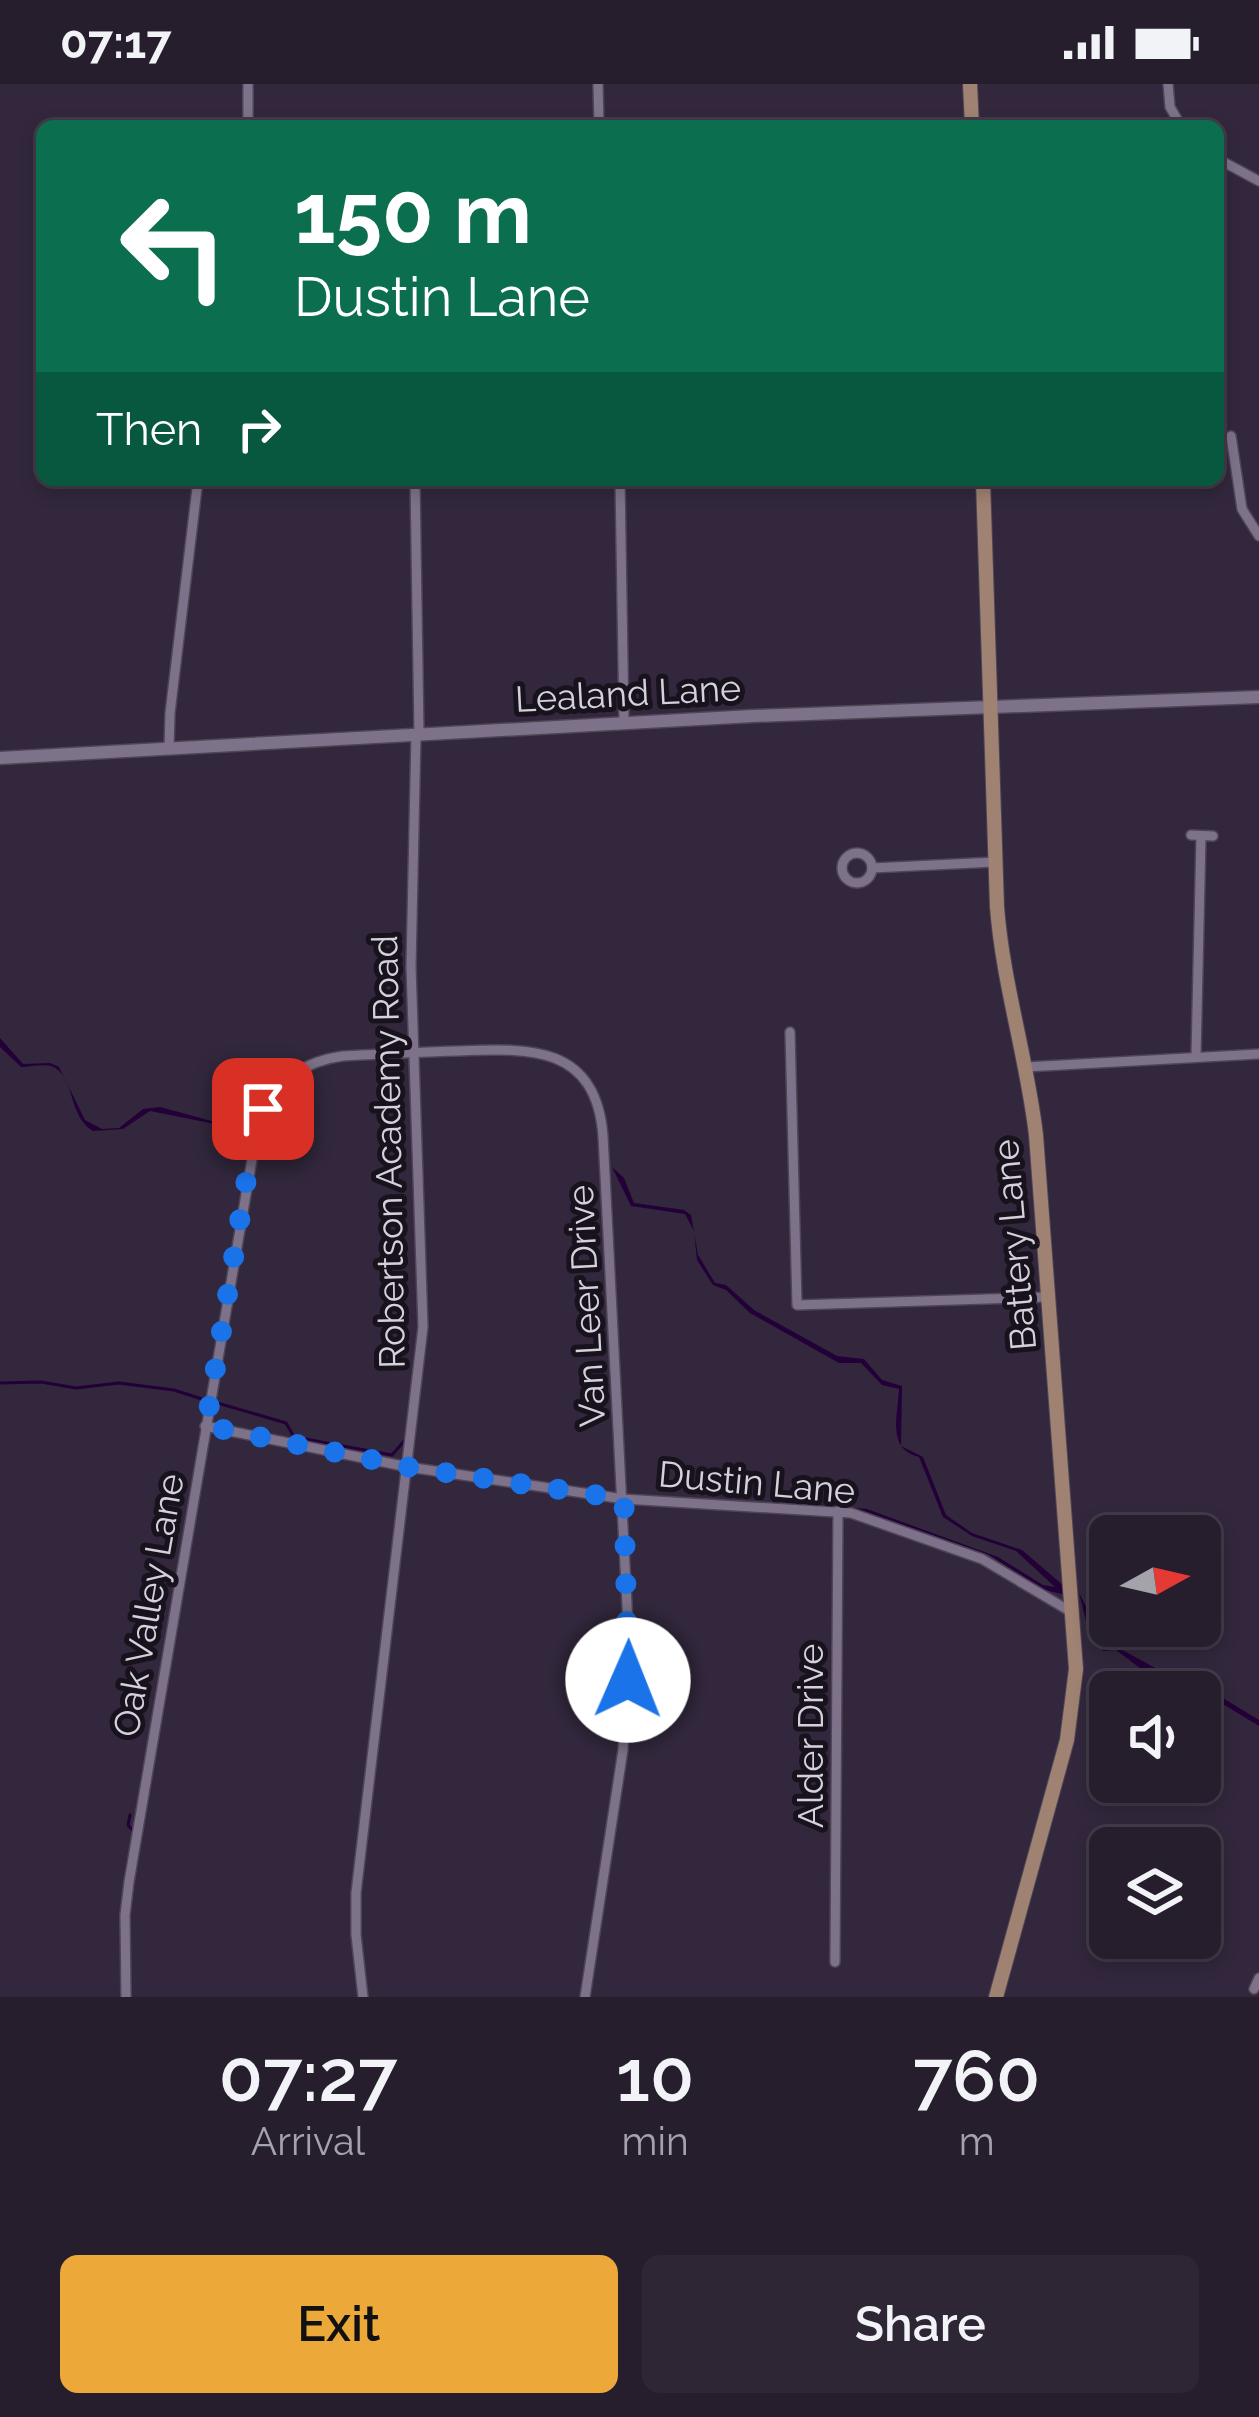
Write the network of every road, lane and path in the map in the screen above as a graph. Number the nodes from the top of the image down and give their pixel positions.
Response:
1 (248, 84) edge
2 (598, 84) edge
3 (970, 84) edge
4 (1168, 84) edge
5 (248, 120) edge
6 (599, 120) edge
7 (972, 120) edge
8 (1178, 120) edge
9 (1224, 162) edge
10 (1259, 181) edge
11 (1231, 436) dead end
12 (197, 486) edge
13 (416, 486) edge
14 (620, 486) edge
15 (983, 486) edge
16 (1259, 536) edge
17 (1259, 697) edge
18 (990, 707) junction
19 (624, 723) junction
20 (417, 734) junction
21 (169, 748) junction
22 (0, 758) edge
23 (1202, 836) dead end
24 (995, 862) junction
25 (872, 868) dead end
26 (790, 1032) dead end
27 (414, 1052) junction
28 (1259, 1054) edge
29 (1196, 1056) junction
30 (1026, 1066) junction
31 (1048, 1297) junction
32 (206, 1426) junction
33 (408, 1467) junction
34 (624, 1499) junction
35 (838, 1511) junction
36 (1073, 1613) junction
37 (835, 1962) dead end
38 (126, 1997) edge
39 (363, 1997) edge
40 (584, 1997) edge
41 (996, 1997) edge

1 - 5 street
2 - 6 street
3 - 7 main road
4 - 8 street
9 - 10 street
11 - 16 street
12 - 21 street
13 - 20 street, Robertson Academy Road
14 - 19 street
15 - 18 main road, Battery Lane
17 - 18 street, Lealand Lane
18 - 19 street, Lealand Lane
18 - 24 main road, Battery Lane
19 - 20 street, Lealand Lane
20 - 21 street, Lealand Lane
20 - 27 street, Robertson Academy Road
21 - 22 street, Lealand Lane
23 - 29 street
24 - 25 street
24 - 30 main road, Battery Lane
26 - 31 street
27 - 32 street, Oak Valley Lane
27 - 33 street, Robertson Academy Road
27 - 34 street, Van Leer Drive
28 - 29 street
29 - 30 street
30 - 31 main road, Battery Lane
31 - 36 main road, Battery Lane
32 - 33 street, Dustin Lane
32 - 38 street, Oak Valley Lane
33 - 34 street, Dustin Lane
33 - 39 street, Robertson Academy Road
34 - 35 street, Dustin Lane
34 - 40 street, Van Leer Drive
35 - 36 street, Dustin Lane
35 - 37 street, Alder Drive
36 - 41 main road, Battery Lane

